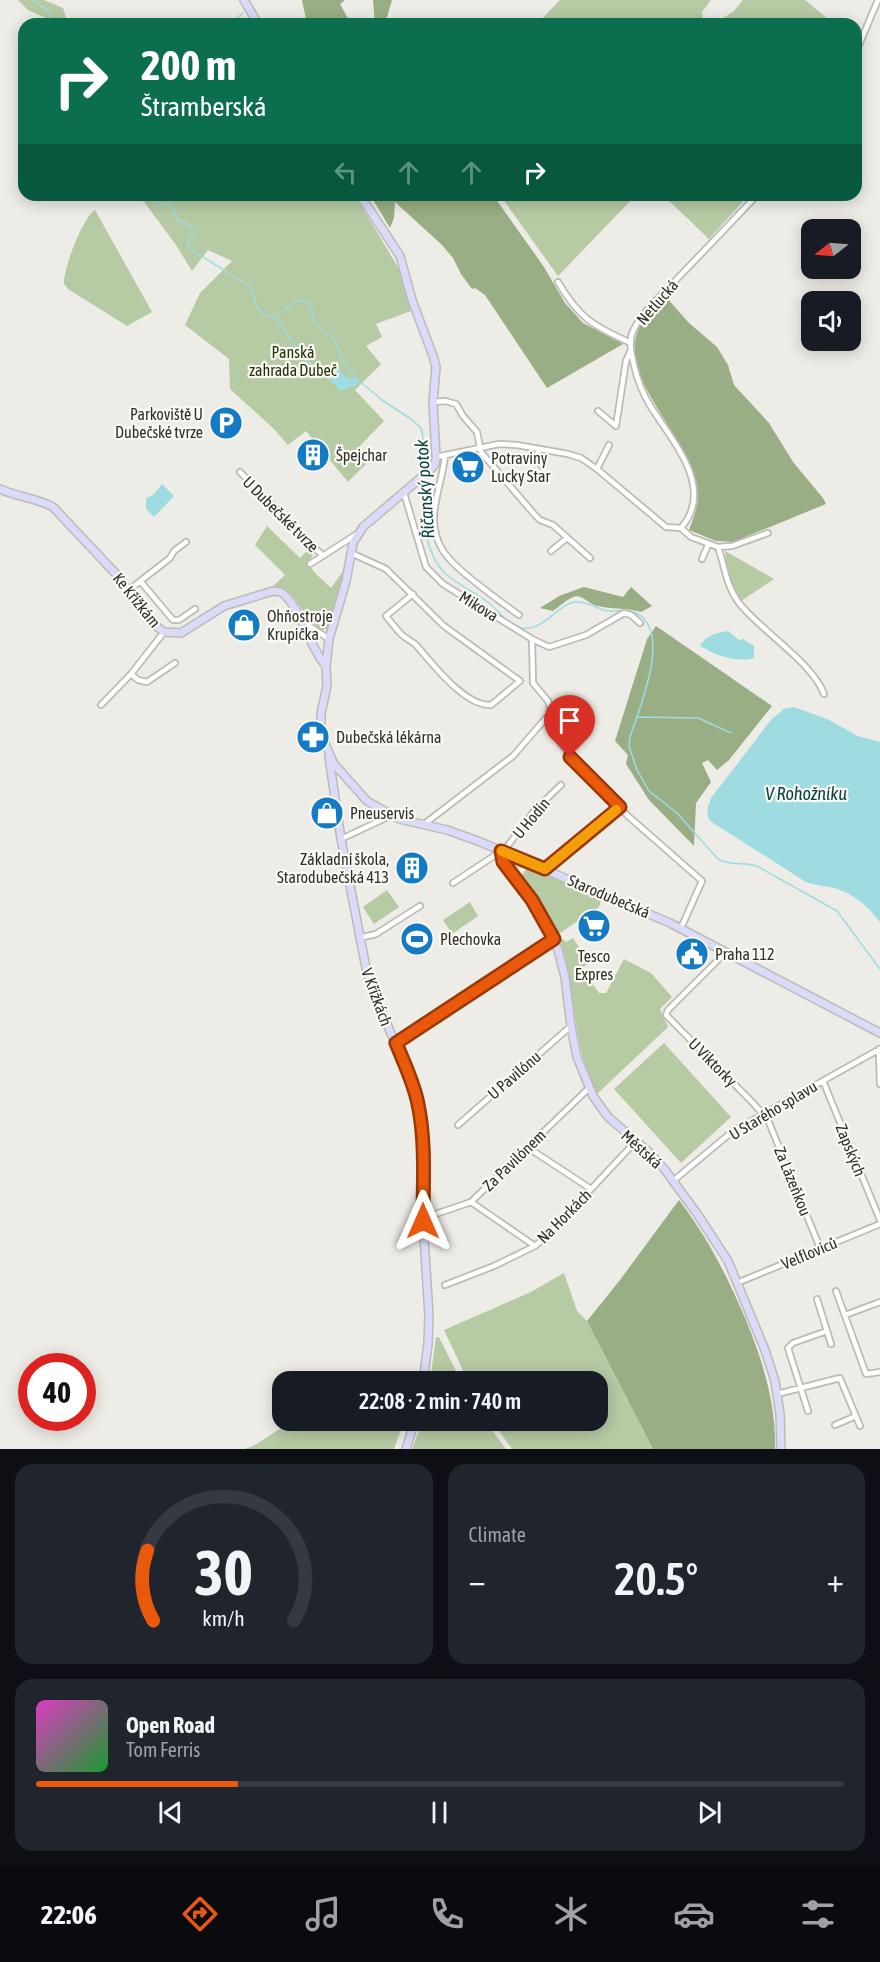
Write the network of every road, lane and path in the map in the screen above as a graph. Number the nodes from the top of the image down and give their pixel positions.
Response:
1 (244, 0) edge
2 (878, 0) edge
3 (254, 18) edge
4 (862, 38) edge
5 (364, 201) edge
6 (751, 201) edge
7 (558, 282) dead end
8 (631, 343) junction
9 (630, 351) junction
10 (433, 402) junction
11 (598, 411) dead end
12 (609, 445) dead end
13 (479, 447) junction
14 (539, 449) junction
15 (445, 456) junction
16 (436, 457) junction
17 (542, 466) dead end
18 (597, 469) junction
19 (240, 472) dead end
20 (0, 489) edge
21 (404, 493) junction
22 (681, 528) junction
23 (768, 533) dead end
24 (357, 534) junction
25 (567, 538) junction
26 (186, 542) dead end
27 (708, 545) junction
28 (718, 548) junction
29 (551, 551) dead end
30 (351, 553) junction
31 (323, 556) junction
32 (590, 558) dead end
33 (702, 559) dead end
34 (310, 564) dead end
35 (141, 582) junction
36 (129, 590) junction
37 (413, 594) junction
38 (195, 609) dead end
39 (519, 615) dead end
40 (300, 620) junction
41 (640, 624) dead end
42 (164, 632) junction
43 (329, 639) junction
44 (532, 639) junction
45 (175, 663) dead end
46 (326, 666) junction
47 (131, 674) junction
48 (824, 694) dead end
49 (101, 705) dead end
50 (546, 718) junction
51 (329, 754) junction
52 (561, 785) dead end
53 (620, 807) junction
54 (390, 816) junction
55 (423, 825) junction
56 (341, 839) junction
57 (501, 851) junction
58 (545, 869) junction
59 (453, 883) dead end
60 (420, 906) dead end
61 (681, 928) junction
62 (359, 938) junction
63 (554, 939) junction
64 (726, 952) junction
65 (571, 1026) junction
66 (880, 1033) edge
67 (396, 1043) junction
68 (880, 1049) edge
69 (823, 1080) junction
70 (880, 1084) edge
71 (589, 1088) junction
72 (764, 1114) junction
73 (458, 1125) dead end
74 (636, 1141) junction
75 (527, 1147) junction
76 (674, 1181) junction
77 (591, 1189) junction
78 (471, 1202) junction
79 (430, 1216) dead end
80 (880, 1222) edge
81 (535, 1246) junction
82 (820, 1248) junction
83 (737, 1283) junction
84 (445, 1285) dead end
85 (836, 1291) dead end
86 (817, 1299) dead end
87 (880, 1302) edge
88 (845, 1315) junction
89 (827, 1330) junction
90 (831, 1344) dead end
91 (424, 1371) edge
92 (880, 1372) edge
93 (801, 1389) junction
94 (777, 1395) junction
95 (808, 1411) dead end
96 (856, 1416) junction
97 (835, 1425) dead end
98 (860, 1426) dead end
99 (412, 1431) edge
100 (406, 1449) edge
101 (781, 1449) edge

1 - 3 street
2 - 4 street
5 - 10 street
6 - 8 street, Netlucká
7 - 8 street
8 - 9 street, Netlucká
9 - 11 street
9 - 22 street, Netlucká
10 - 13 street
10 - 16 street
12 - 18 street
13 - 14 street
13 - 15 street
13 - 25 street
14 - 17 street
14 - 18 street
15 - 16 street
15 - 39 street, Mikova
16 - 21 street
18 - 22 street
19 - 31 street, U Dubečské tvrze
20 - 36 street, Ke Křížkám
21 - 24 street
21 - 44 street, Mikova
22 - 27 street
23 - 28 street
24 - 30 street
24 - 31 street
25 - 29 street
25 - 32 street
26 - 35 street
27 - 28 street
27 - 33 street
28 - 48 street
30 - 37 street
30 - 43 street
31 - 34 street
35 - 36 street
35 - 38 street
36 - 42 street, Ke Křížkám
37 - 37 street
40 - 42 street, Ke Křížkám
40 - 43 street
40 - 46 street
41 - 44 street
42 - 47 street
43 - 46 street
44 - 50 street
45 - 47 street
46 - 51 street, Starodubečská
47 - 49 street
50 - 53 street
50 - 55 street
51 - 54 street, Starodubečská
51 - 56 street, V Křížkách
52 - 57 street, U Hodin
53 - 58 street
53 - 61 street
54 - 55 street, Starodubečská
54 - 56 street
55 - 57 street, Starodubečská
56 - 62 street, V Křížkách
57 - 58 street, Starodubečská
57 - 59 street, U Hodin
57 - 63 street, Městská
58 - 61 street, Starodubečská
60 - 62 street
61 - 64 street, Starodubečská
62 - 67 street, V Křížkách
63 - 65 street, Městská
63 - 67 street
64 - 66 street, Starodubečská
64 - 72 street, U Viktorky
65 - 71 street, Městská
65 - 73 street, U Pavilónu
67 - 91 street, V Křížkách
68 - 69 street, U Starého splavu
68 - 70 street
69 - 72 street, U Starého splavu
69 - 80 street, Zapských
71 - 74 street, Městská
71 - 75 street, Za Pavilónem
72 - 76 street, U Starého splavu
72 - 82 street, Za Lázeňkou
74 - 76 street, Městská
74 - 77 street, Na Horkách
75 - 77 street
75 - 78 street, Za Pavilónem
76 - 83 street, Městská
77 - 81 street, Na Horkách
78 - 79 street, Za Pavilónem
78 - 81 street
80 - 82 street, Velfloviců
81 - 84 street, Na Horkách
82 - 83 street, Velfloviců
83 - 94 street, Městská
85 - 88 street
86 - 89 street
87 - 88 street
88 - 92 street
89 - 90 street
89 - 93 street
93 - 94 street
93 - 95 street
93 - 96 street
94 - 101 street, Městská
96 - 97 street
96 - 98 street
99 - 100 street

